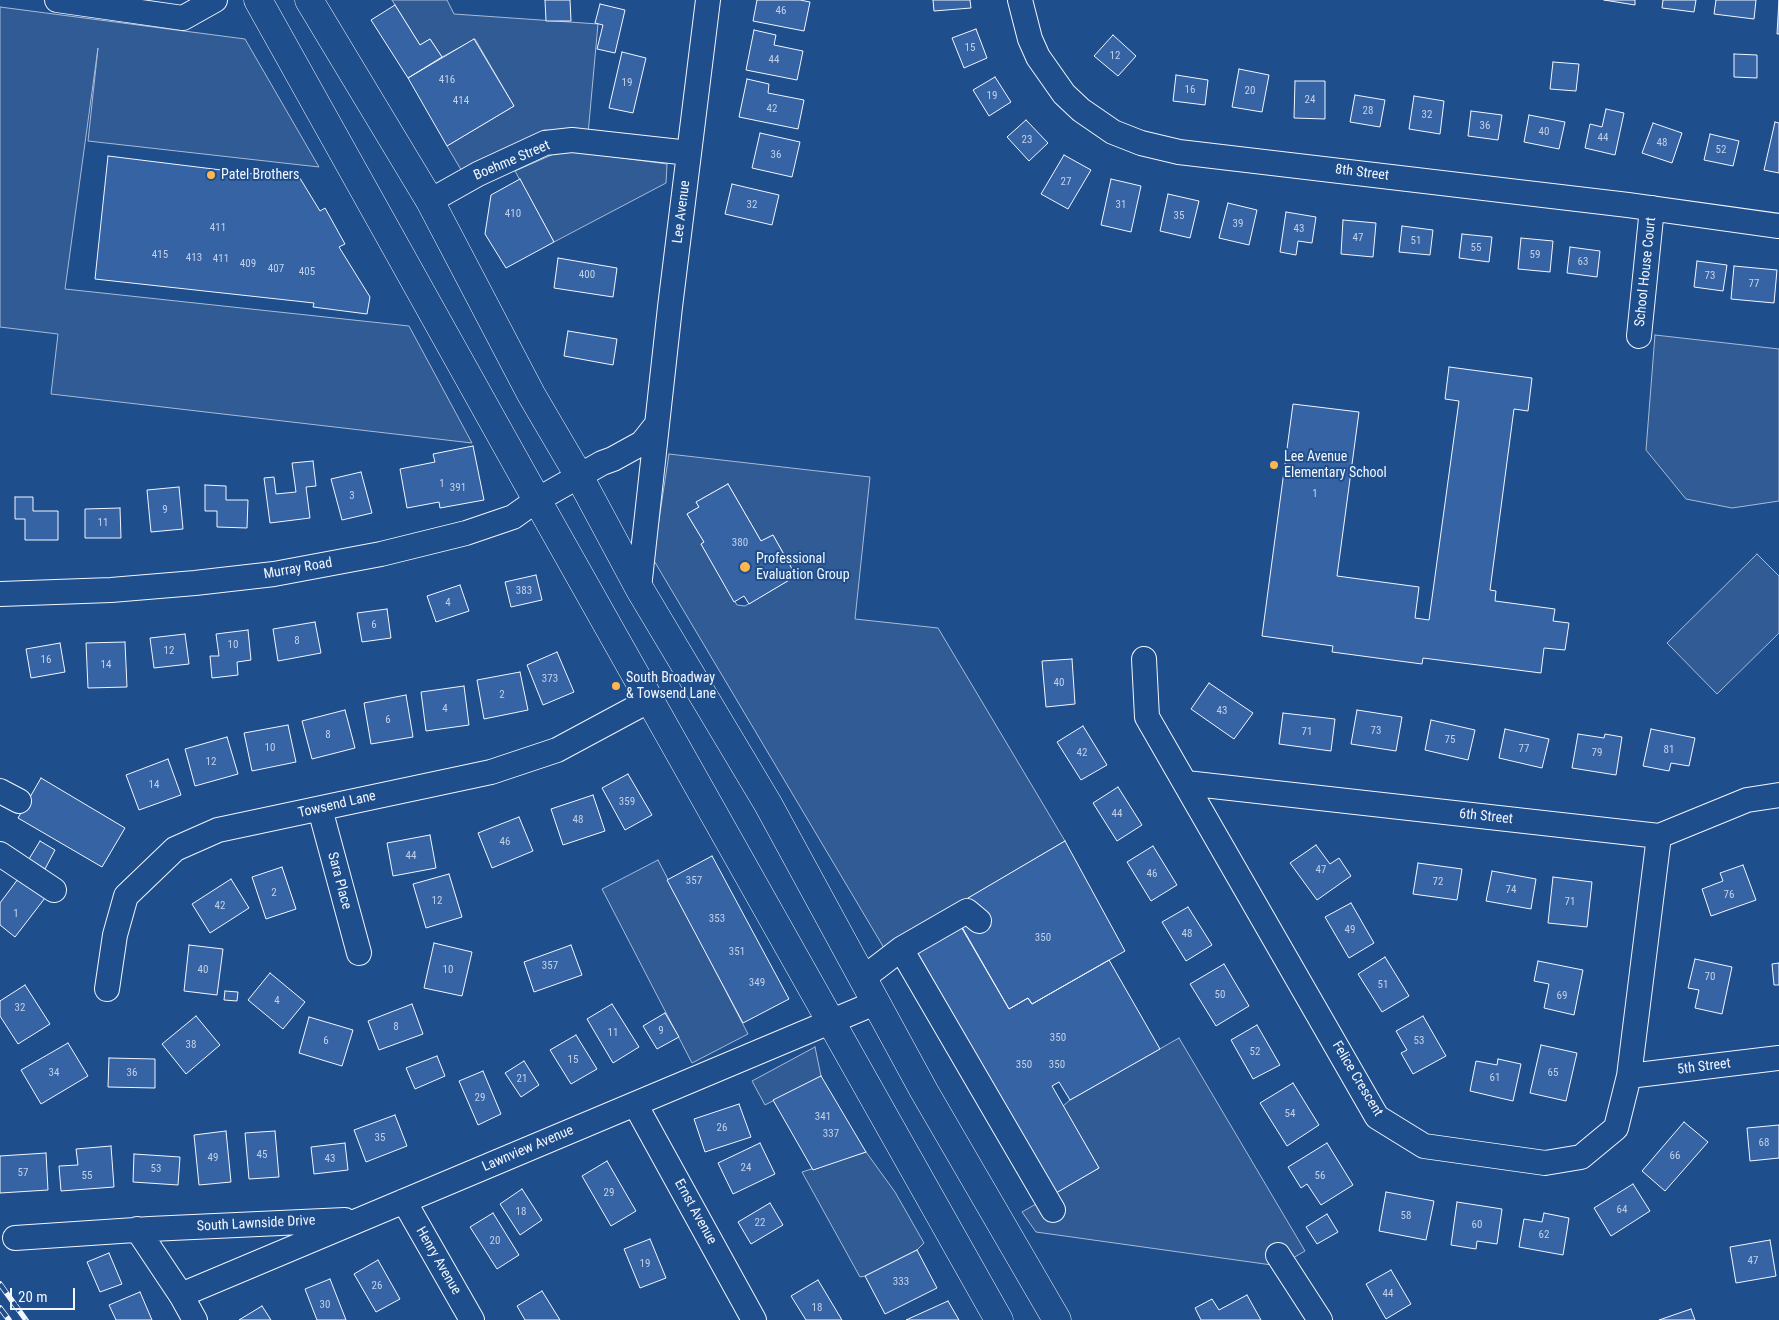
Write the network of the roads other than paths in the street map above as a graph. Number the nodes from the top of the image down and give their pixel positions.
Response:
1 (56, 0) edge
2 (215, 0) edge
3 (258, 0) edge
4 (308, 0) edge
5 (708, 0) edge
6 (1020, 0) edge
7 (689, 153) junction
8 (430, 201) junction
9 (1652, 208) junction
10 (1779, 226) edge
11 (1639, 336) dead end
12 (657, 424) junction
13 (579, 476) junction
14 (537, 500) junction
15 (639, 588) junction
16 (0, 594) edge
17 (1144, 659) dead end
18 (650, 700) junction
19 (1186, 783) junction
20 (1779, 795) edge
21 (320, 809) junction
22 (1659, 836) junction
23 (0, 854) edge
24 (54, 890) dead end
25 (979, 921) dead end
26 (901, 949) junction
27 (359, 953) dead end
28 (862, 979) junction
29 (106, 989) dead end
30 (875, 1003) junction
31 (831, 1021) junction
32 (1779, 1058) edge
33 (1629, 1076) junction
34 (635, 1104) junction
35 (404, 1201) junction
36 (1053, 1210) dead end
37 (362, 1219) junction
38 (143, 1229) junction
39 (15, 1238) dead end
40 (1278, 1255) dead end
41 (181, 1295) junction
42 (195, 1320) edge
43 (472, 1320) edge
44 (754, 1320) edge
45 (998, 1320) edge
46 (1057, 1320) edge
47 (1320, 1320) edge

1 - 2 street
3 - 14 main road
4 - 8 main road
5 - 7 street, Lee Avenue
6 - 9 street, 8th Street
7 - 8 street, Boehme Street
7 - 12 street, Lee Avenue
8 - 13 main road
9 - 10 street, 8th Street
9 - 11 street, School House Court
12 - 13 street
12 - 15 street, Lee Avenue
13 - 14 street, Murray Road
13 - 15 main road
14 - 16 street, Murray Road
14 - 18 main road
15 - 28 main road
17 - 19 street, Felice Crescent
18 - 21 street, Towsend Lane
18 - 31 main road
19 - 22 street, 6th Street
19 - 33 street, Felice Crescent
20 - 22 street, 6th Street
21 - 27 street, Sara Place
21 - 29 street, Towsend Lane
22 - 33 street, Felice Crescent
23 - 24 street
25 - 26 street
26 - 28 street
26 - 36 street
28 - 30 main road
30 - 31 street, Lawnview Avenue
30 - 46 main road
31 - 34 street, Lawnview Avenue
31 - 45 main road
32 - 33 street, 5th Street
34 - 35 street, Lawnview Avenue
34 - 44 street, Ernst Avenue
35 - 37 street, Lawnview Avenue
35 - 43 street, Henry Avenue
37 - 38 street, South Lawnside Drive
37 - 41 street, Lawnview Avenue
38 - 39 street, South Lawnside Drive
38 - 41 street
40 - 47 street
41 - 42 street

